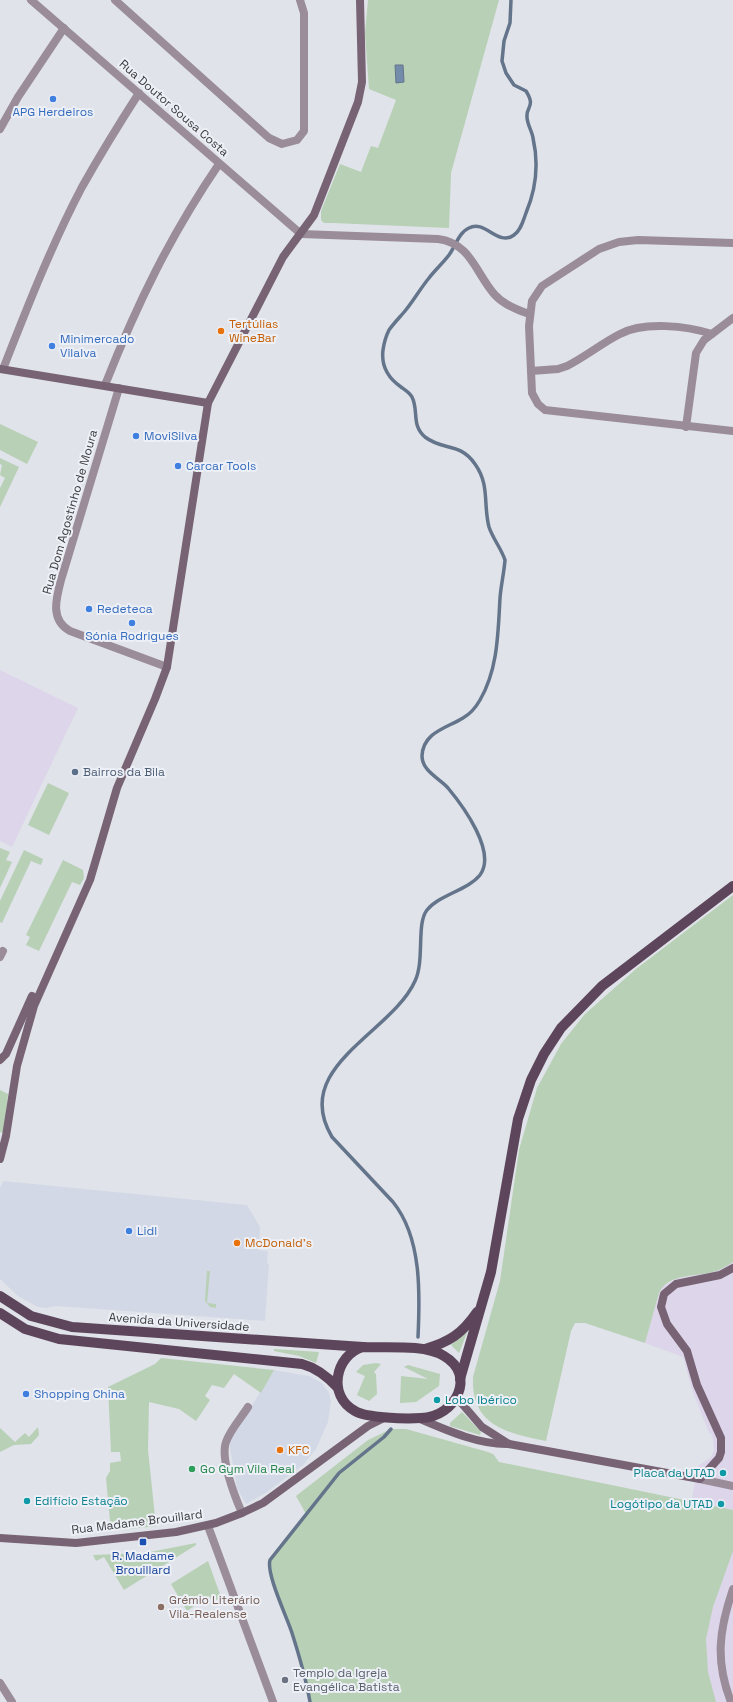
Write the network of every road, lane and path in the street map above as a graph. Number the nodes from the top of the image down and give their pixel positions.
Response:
1 (31, 0) edge
2 (115, 0) edge
3 (300, 0) edge
4 (360, 0) edge
5 (64, 28) junction
6 (139, 93) junction
7 (0, 129) edge
8 (219, 164) junction
9 (301, 234) junction
10 (733, 243) edge
11 (530, 314) junction
12 (732, 320) edge
13 (712, 334) junction
14 (1, 369) edge
15 (531, 371) junction
16 (105, 385) junction
17 (118, 388) junction
18 (208, 403) junction
19 (686, 427) junction
20 (733, 432) edge
21 (167, 666) junction
22 (733, 886) edge
23 (52, 963) junction
24 (0, 1060) edge
25 (0, 1159) edge
26 (733, 1268) edge
27 (0, 1296) edge
28 (483, 1302) junction
29 (0, 1313) edge
30 (363, 1347) junction
31 (425, 1349) junction
32 (460, 1379) junction
33 (338, 1388) junction
34 (457, 1398) junction
35 (248, 1407) dead end
36 (388, 1416) junction
37 (418, 1418) junction
38 (509, 1444) junction
39 (700, 1479) junction
40 (733, 1486) edge
41 (242, 1513) junction
42 (208, 1526) junction
43 (0, 1538) edge
44 (733, 1589) edge
45 (0, 1683) edge
46 (12, 1702) edge
47 (273, 1702) edge
48 (731, 1702) edge

1 - 5 street, Rua Doutor Sousa Costa
2 - 3 street
4 - 9 street
5 - 6 street, Rua Doutor Sousa Costa
5 - 7 street
6 - 8 street, Rua Doutor Sousa Costa
6 - 14 street
8 - 9 street, Rua Doutor Sousa Costa
8 - 16 street
9 - 11 street
9 - 18 street
10 - 11 street
11 - 15 street
12 - 13 street
13 - 15 street
13 - 19 street
14 - 16 street
15 - 19 street
16 - 17 street
17 - 18 street
17 - 21 street, Rua Dom Agostinho de Moura
18 - 21 street
19 - 20 street
21 - 23 street
22 - 28 main road
23 - 24 street
23 - 25 street
26 - 39 street
27 - 30 main road, Avenida da Universidade
28 - 31 main road
28 - 32 main road
29 - 33 main road
30 - 31 main road
30 - 33 main road
31 - 32 main road
32 - 34 main road
33 - 36 main road
34 - 37 main road
34 - 38 street
35 - 41 street
36 - 37 main road
36 - 41 street, Rua Madame Brouillard
37 - 38 street
38 - 39 street
39 - 40 street
41 - 42 street, Rua Madame Brouillard
42 - 43 street, Rua Madame Brouillard
42 - 47 street
44 - 48 street
45 - 46 street

